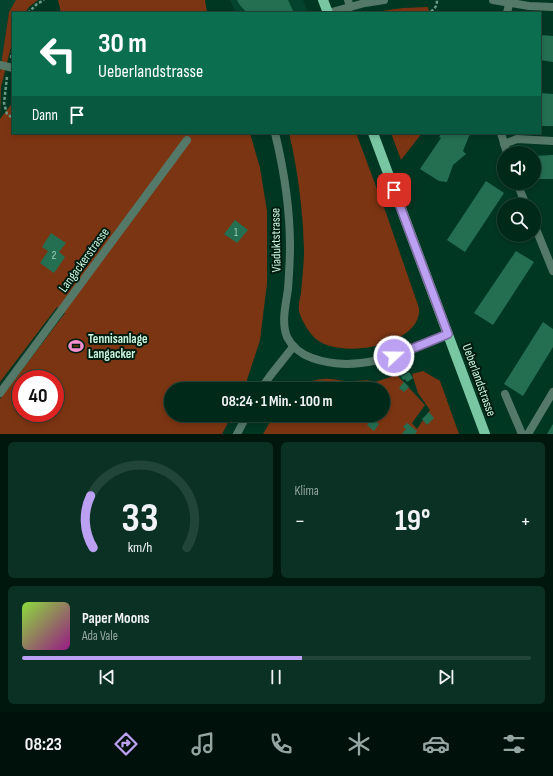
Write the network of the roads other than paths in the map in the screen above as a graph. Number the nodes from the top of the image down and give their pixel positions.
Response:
1 (323, 0) edge
2 (384, 0) edge
3 (493, 0) edge
4 (510, 1) edge
5 (349, 3) edge
6 (553, 7) edge
7 (328, 12) edge
8 (330, 12) edge
9 (507, 12) edge
10 (0, 65) edge
11 (10, 67) edge
12 (275, 134) edge
13 (372, 134) edge
14 (501, 134) edge
15 (187, 140) dead end
16 (553, 141) edge
17 (504, 144) joint
18 (541, 241) edge
19 (553, 271) edge
20 (448, 334) junction
21 (293, 347) junction
22 (266, 382) edge
23 (553, 392) edge
24 (0, 393) edge
25 (506, 394) dead end
26 (244, 422) edge
27 (237, 434) edge
28 (484, 434) edge
29 (522, 434) edge
30 (528, 434) edge

1 - 7 main road
2 - 5 street
3 - 4 street
4 - 6 street
4 - 9 street
5 - 8 street
10 - 11 street, bridge
12 - 21 street, Viaduktstrasse
13 - 20 main road, Ueberlandstrasse
14 - 17 street
15 - 24 street, Langackerstrasse
16 - 17 street
18 - 19 street
20 - 21 street
20 - 28 main road, Ueberlandstrasse
21 - 22 street
23 - 30 street
25 - 29 street
26 - 27 street

